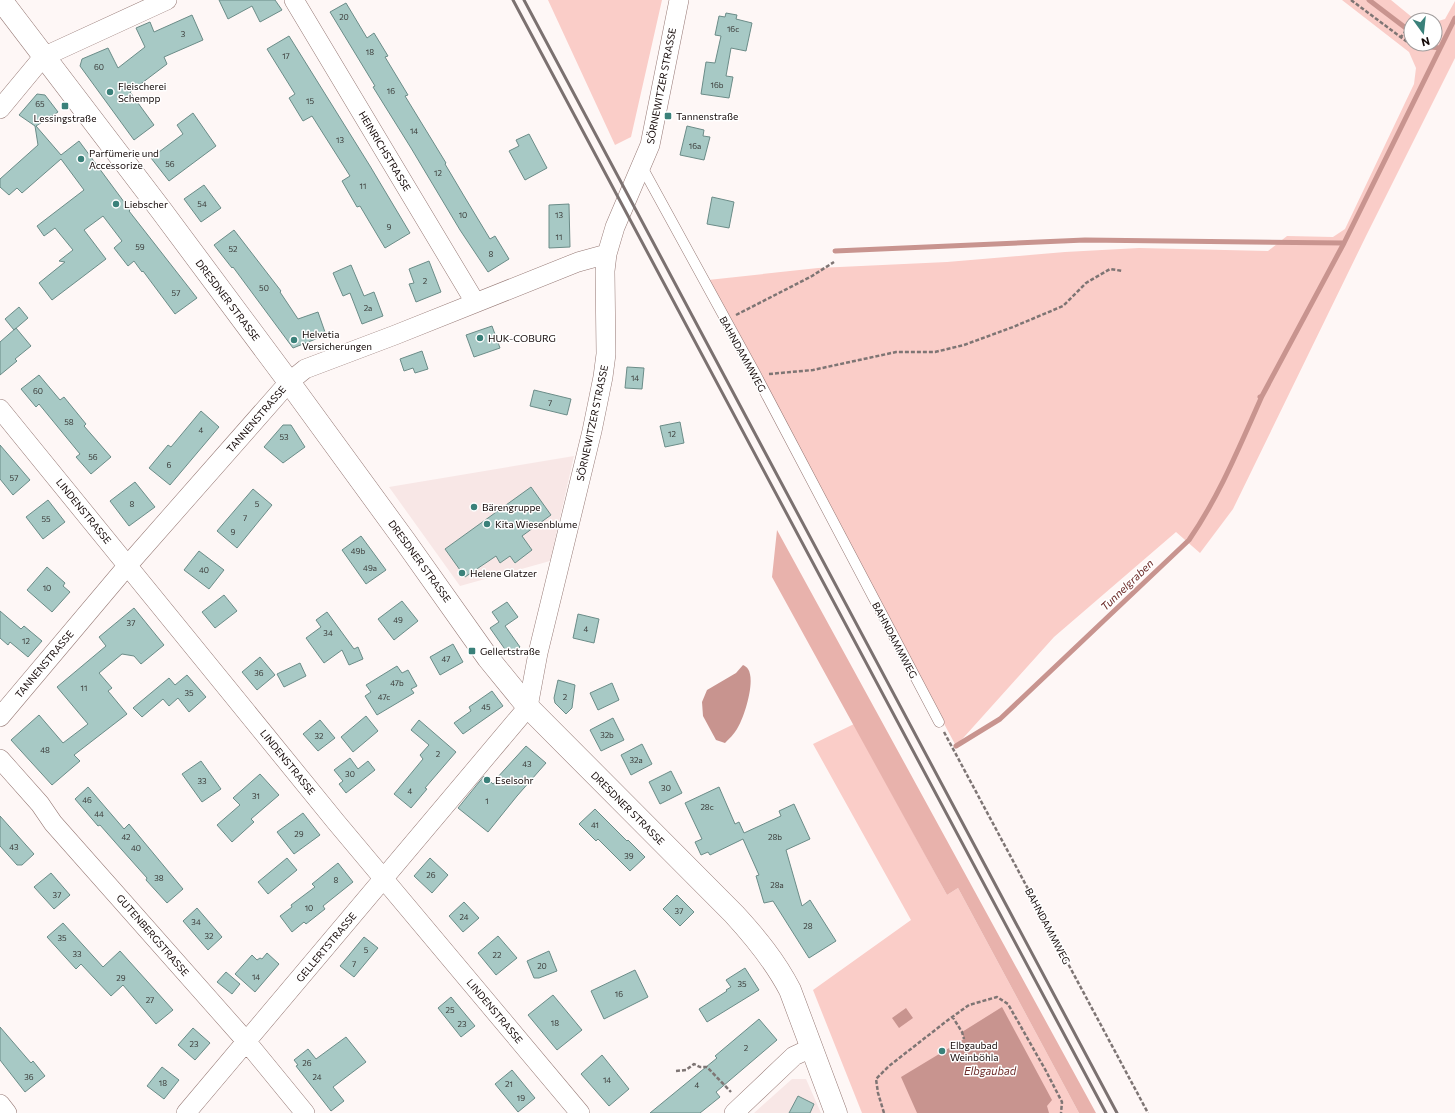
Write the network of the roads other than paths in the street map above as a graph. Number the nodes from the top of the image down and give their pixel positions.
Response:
1 (1, 0) edge
2 (167, 0) edge
3 (294, 0) edge
4 (679, 0) edge
5 (44, 57) junction
6 (0, 109) edge
7 (642, 167) junction
8 (607, 254) junction
9 (475, 302) junction
10 (289, 382) junction
11 (0, 409) edge
12 (128, 565) junction
13 (528, 707) junction
14 (0, 717) edge
15 (939, 722) road end
16 (0, 759) edge
17 (383, 878) junction
18 (246, 1041) junction
19 (811, 1048) junction
20 (0, 1104) edge
21 (738, 1109) edge
22 (7, 1113) edge
23 (186, 1113) edge
24 (305, 1113) edge
25 (580, 1113) edge
26 (836, 1113) edge

1 - 5 main road, DRESDNER STRASSE
2 - 5 street
3 - 9 street, HEINRICHSTRASSE
4 - 7 street, SÖRNEWITZER STRASSE
5 - 6 street
5 - 10 main road, DRESDNER STRASSE
7 - 8 street, SÖRNEWITZER STRASSE
7 - 15 lane, BAHNDAMMWEG
8 - 9 street, TANNENSTRASSE
8 - 13 street, SÖRNEWITZER STRASSE
9 - 10 street, TANNENSTRASSE
10 - 12 street, TANNENSTRASSE
10 - 13 main road, DRESDNER STRASSE
11 - 12 street, LINDENSTRASSE
12 - 14 street, TANNENSTRASSE
12 - 17 street, LINDENSTRASSE
13 - 17 street, GELLERTSTRASSE
13 - 19 main road, DRESDNER STRASSE
16 - 18 street, GUTENBERGSTRASSE
17 - 18 street, GELLERTSTRASSE
17 - 25 street, LINDENSTRASSE
18 - 23 street, GELLERTSTRASSE
18 - 24 street, GUTENBERGSTRASSE
19 - 21 street
19 - 26 main road, DRESDNER STRASSE
20 - 22 street

